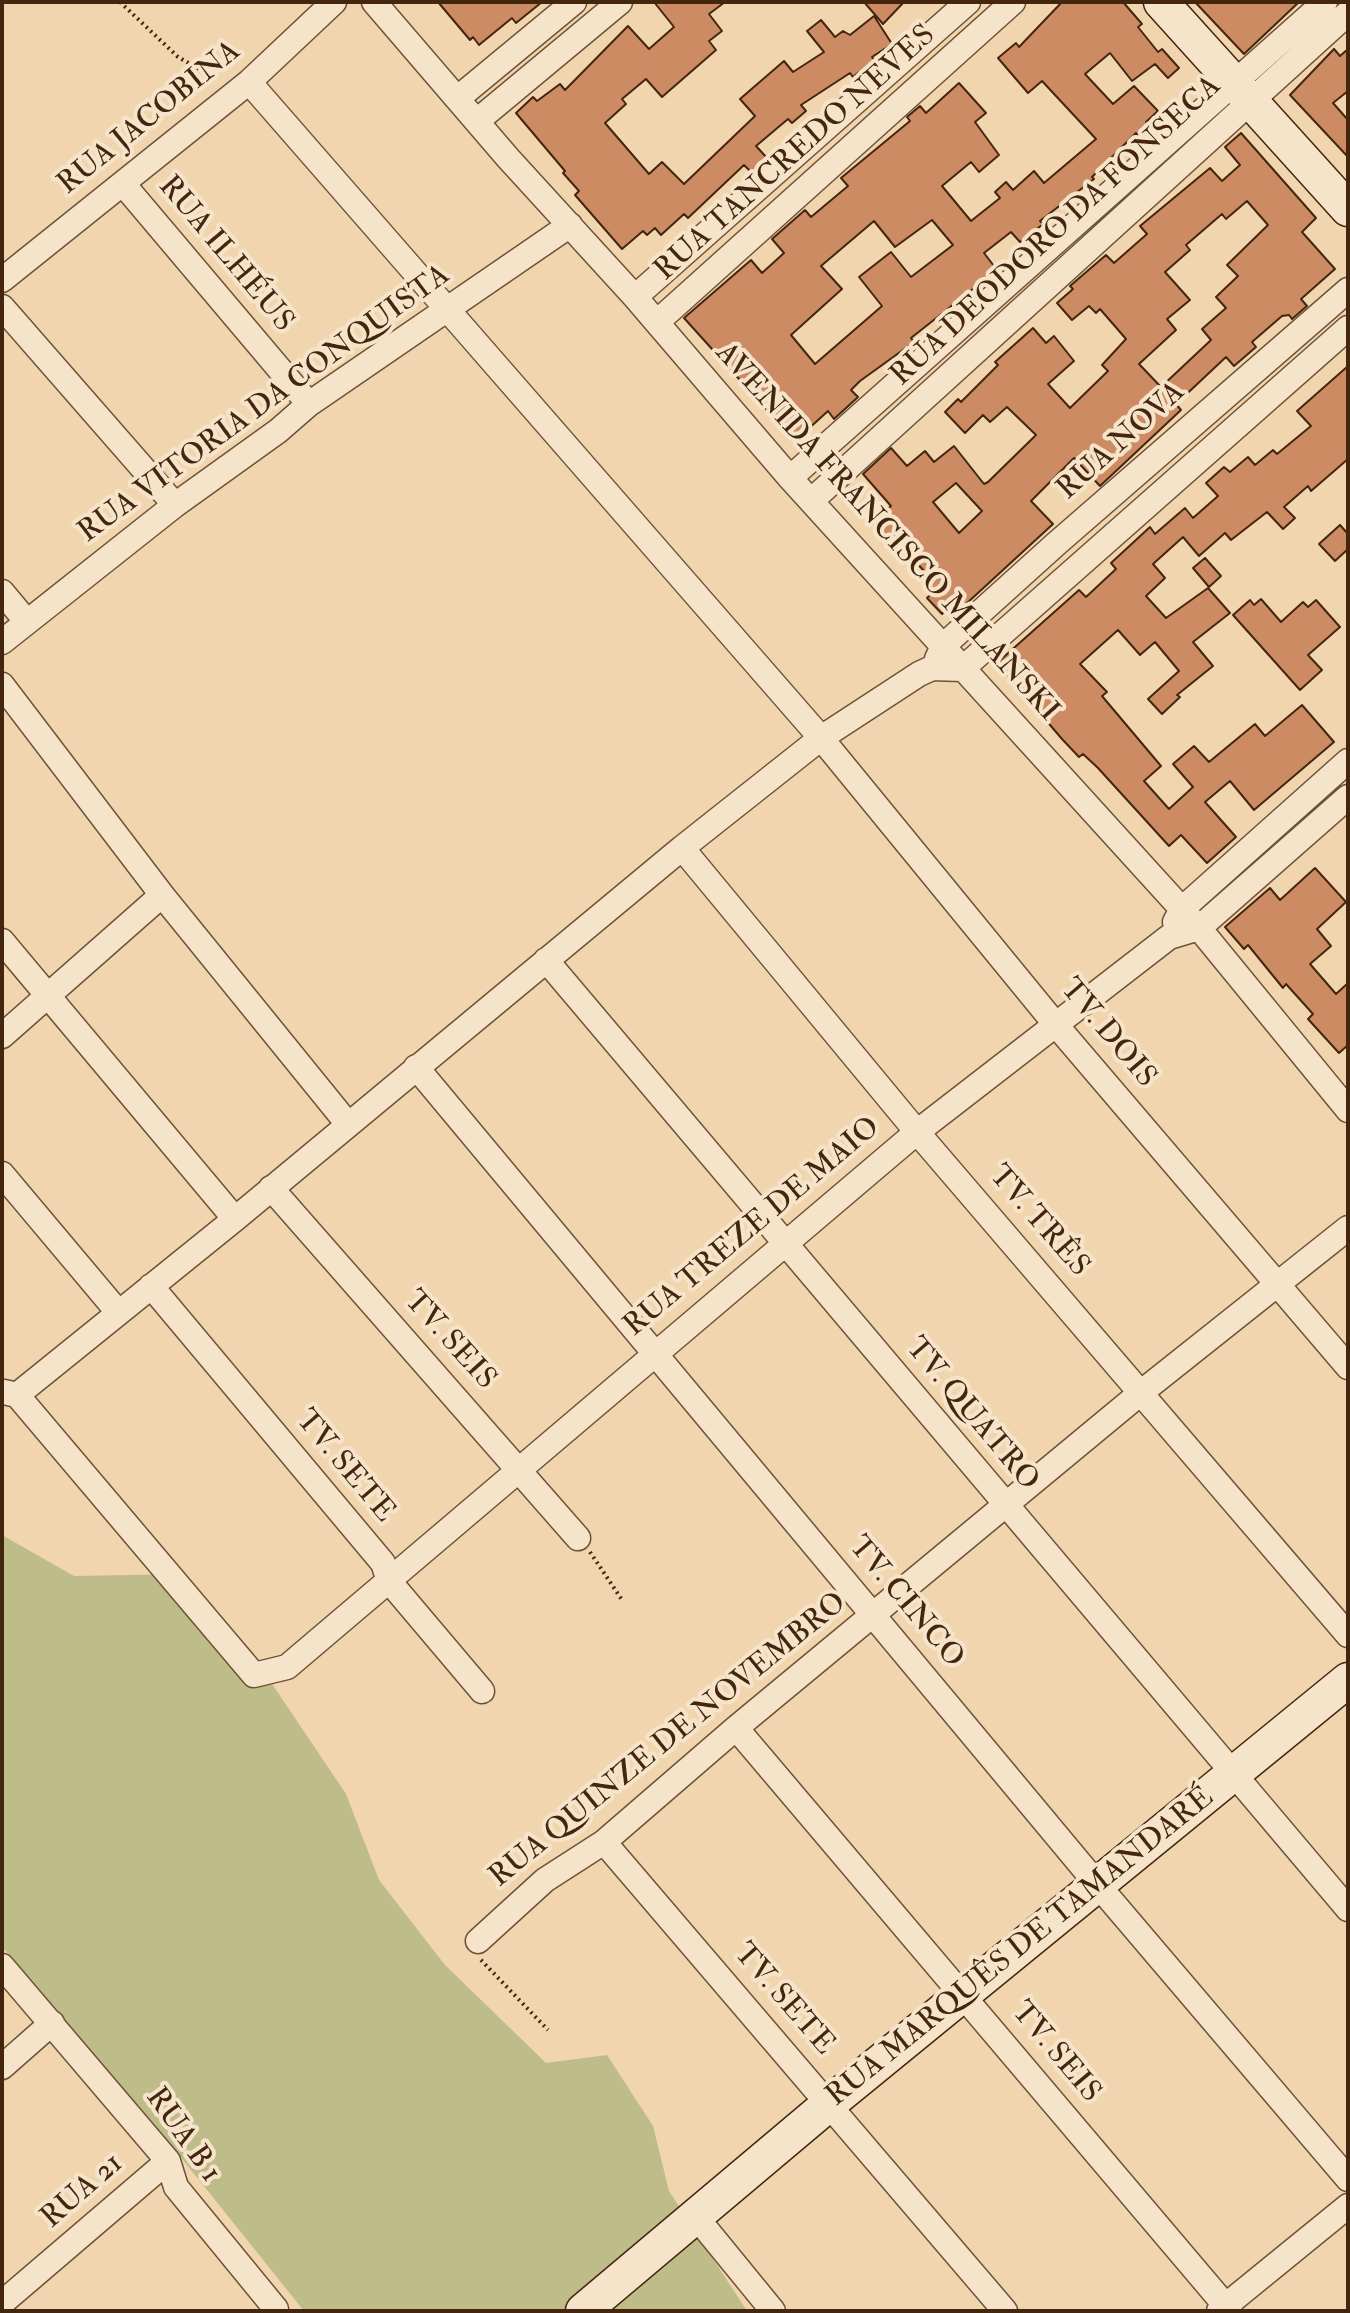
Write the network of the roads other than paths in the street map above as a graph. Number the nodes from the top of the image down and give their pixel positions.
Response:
1 (334, 2) edge
2 (374, 2) edge
3 (574, 2) edge
4 (620, 2) edge
5 (968, 2) edge
6 (1013, 2) edge
7 (1161, 2) edge
8 (1325, 2) edge
9 (1348, 13) edge
10 (243, 86) junction
11 (1242, 92) junction
12 (458, 98) junction
13 (477, 121) junction
14 (124, 185) junction
15 (1348, 209) edge
16 (570, 225) junction
17 (2, 280) edge
18 (1348, 290) edge
19 (635, 297) junction
20 (2, 307) edge
21 (450, 308) junction
22 (657, 322) junction
23 (1348, 328) edge
24 (309, 404) junction
25 (790, 478) junction
26 (811, 501) junction
27 (175, 505) junction
28 (2, 592) edge
29 (27, 622) junction
30 (2, 642) edge
31 (943, 646) junction
32 (932, 668) junction
33 (962, 669) junction
34 (2, 685) edge
35 (821, 738) junction
36 (1348, 761) edge
37 (1348, 797) edge
38 (682, 848) junction
39 (162, 895) junction
40 (1182, 909) junction
41 (1199, 928) junction
42 (1169, 937) junction
43 (2, 941) edge
44 (546, 960) junction
45 (48, 997) junction
46 (1056, 1025) junction
47 (2, 1036) edge
48 (416, 1067) junction
49 (1348, 1110) edge
50 (347, 1123) junction
51 (917, 1132) junction
52 (2, 1174) edge
53 (271, 1188) junction
54 (235, 1219) junction
55 (1348, 1228) edge
56 (787, 1244) junction
57 (1277, 1283) junction
58 (151, 1286) junction
59 (118, 1312) junction
60 (655, 1352) junction
61 (1348, 1367) edge
62 (1143, 1391) junction
63 (10, 1393) edge
64 (519, 1468) junction
65 (1004, 1506) junction
66 (578, 1538) road end
67 (389, 1581) junction
68 (873, 1615) junction
69 (1348, 1635) edge
70 (1348, 1680) edge
71 (482, 1691) dead end
72 (736, 1728) junction
73 (1234, 1776) junction
74 (604, 1842) junction
75 (1097, 1884) junction
76 (1348, 1909) edge
77 (478, 1941) road end
78 (2, 1966) edge
79 (964, 1994) junction
80 (52, 2023) junction
81 (2, 2067) edge
82 (830, 2103) junction
83 (168, 2161) junction
84 (1348, 2179) edge
85 (1348, 2206) edge
86 (697, 2218) junction
87 (2, 2303) edge
88 (1225, 2309) edge
89 (274, 2310) edge
90 (583, 2311) edge
91 (773, 2311) edge
92 (1005, 2311) edge

1 - 10 street, RUA JACOBINA
2 - 12 street, AVENIDA FRANCISCO MILANSKI
3 - 12 street
4 - 13 street
5 - 19 street, RUA TANCREDO NEVES
6 - 22 street, RUA TANCREDO NEVES
7 - 11 street
8 - 11 street, RUA DEODORO DA FONSECA
9 - 11 street, RUA DEODORO DA FONSECA
10 - 14 street, RUA JACOBINA
10 - 21 street, TV. DOIS
11 - 15 street
11 - 25 street, RUA DEODORO DA FONSECA
11 - 26 street, RUA DEODORO DA FONSECA
12 - 13 street, AVENIDA FRANCISCO MILANSKI
13 - 16 street, AVENIDA FRANCISCO MILANSKI
14 - 17 street, RUA JACOBINA
14 - 24 street, RUA ILHÉUS
16 - 19 street, AVENIDA FRANCISCO MILANSKI
16 - 21 street, RUA VITORIA DA CONQUISTA
18 - 31 street, RUA NOVA
19 - 22 street, AVENIDA FRANCISCO MILANSKI
20 - 27 street
21 - 24 street, RUA VITORIA DA CONQUISTA
21 - 35 street, TV. DOIS
22 - 25 street, AVENIDA FRANCISCO MILANSKI
23 - 33 street
24 - 27 street, RUA VITORIA DA CONQUISTA
25 - 26 street, AVENIDA FRANCISCO MILANSKI
26 - 31 street, AVENIDA FRANCISCO MILANSKI
27 - 29 street, RUA VITORIA DA CONQUISTA
28 - 29 street
29 - 30 street, RUA VITORIA DA CONQUISTA
31 - 32 street
31 - 33 street, AVENIDA FRANCISCO MILANSKI
32 - 33 street
32 - 35 street
33 - 40 street, AVENIDA FRANCISCO MILANSKI
34 - 39 street
35 - 38 street
35 - 46 street, TV. DOIS
36 - 40 street, RUA TREZE DE MAIO
37 - 41 street, RUA TREZE DE MAIO
38 - 44 street
38 - 51 street, TV. TRÊS
39 - 45 street
39 - 50 street
40 - 41 street, AVENIDA FRANCISCO MILANSKI
40 - 42 street, RUA TREZE DE MAIO
41 - 42 street, RUA TREZE DE MAIO
41 - 49 street, AVENIDA FRANCISCO MILANSKI
42 - 46 street, RUA TREZE DE MAIO
43 - 45 street
44 - 48 street
44 - 56 street, TV. QUATRO
45 - 47 street
45 - 54 street
46 - 51 street, RUA TREZE DE MAIO
46 - 57 street, TV. DOIS
48 - 50 street
48 - 60 street, TV. CINCO
50 - 53 street
51 - 56 street, RUA TREZE DE MAIO
51 - 62 street, TV. TRÊS
52 - 59 street
53 - 54 street
53 - 64 street, TV. SEIS
54 - 58 street
55 - 57 street, RUA QUINZE DE NOVEMBRO
56 - 60 street, RUA TREZE DE MAIO
56 - 65 street, TV. QUATRO
57 - 61 street, TV. DOIS
57 - 62 street, RUA QUINZE DE NOVEMBRO
58 - 59 street
58 - 67 street, TV. SETE
59 - 63 street
60 - 64 street, RUA TREZE DE MAIO
60 - 68 street, TV. CINCO
62 - 65 street, RUA QUINZE DE NOVEMBRO
62 - 69 street, TV. TRÊS
63 - 67 street, RUA TREZE DE MAIO
64 - 66 street, TV. SEIS
64 - 67 street, RUA TREZE DE MAIO
65 - 68 street, RUA QUINZE DE NOVEMBRO
65 - 73 street, TV. QUATRO
67 - 71 street, TV. SETE
68 - 72 street, RUA QUINZE DE NOVEMBRO
68 - 75 street, TV. CINCO
70 - 73 street, RUA MARQUÊS DE TAMANDARÉ
72 - 74 street, RUA QUINZE DE NOVEMBRO
72 - 79 street, TV. SEIS
73 - 75 street, RUA MARQUÊS DE TAMANDARÉ
73 - 76 street, TV. QUATRO
74 - 77 street, RUA QUINZE DE NOVEMBRO
74 - 82 street, TV. SETE
75 - 79 street, RUA MARQUÊS DE TAMANDARÉ
75 - 84 street, TV. CINCO
78 - 80 street, RUA B 1
79 - 82 street, RUA MARQUÊS DE TAMANDARÉ
79 - 88 street, TV. SEIS
80 - 81 street
80 - 83 street, RUA B 1
82 - 86 street, RUA MARQUÊS DE TAMANDARÉ
82 - 92 street, TV. SETE
83 - 87 street, RUA 21
83 - 89 street, RUA B 1
85 - 88 street
86 - 90 street, RUA MARQUÊS DE TAMANDARÉ
86 - 91 street

